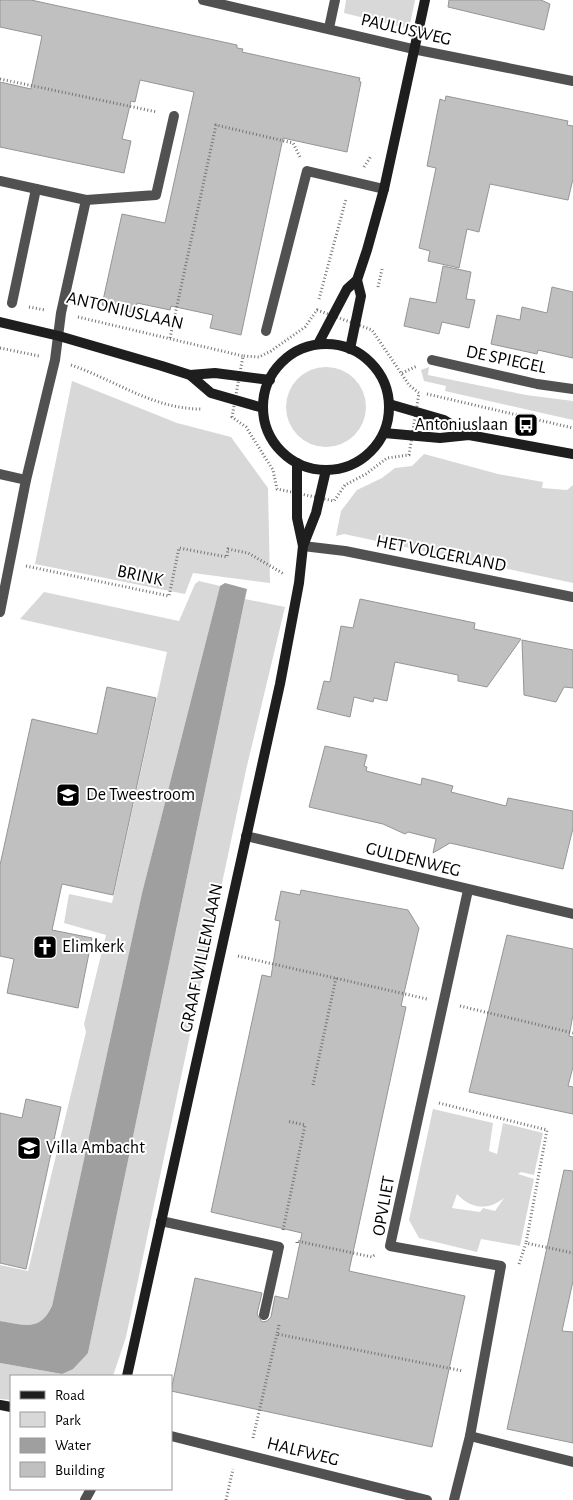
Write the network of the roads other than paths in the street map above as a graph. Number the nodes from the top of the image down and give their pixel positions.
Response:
1 (203, 0) edge
2 (335, 0) edge
3 (425, 0) edge
4 (329, 28) junction
5 (413, 50) junction
6 (573, 81) edge
7 (174, 116) road end
8 (0, 181) edge
9 (36, 189) junction
10 (384, 189) junction
11 (86, 200) junction
12 (357, 280) junction
13 (12, 303) road end
14 (0, 322) edge
15 (266, 331) dead end
16 (59, 336) junction
17 (318, 344) junction
18 (350, 349) junction
19 (432, 360) dead end
20 (190, 376) junction
21 (270, 380) junction
22 (573, 389) edge
23 (389, 404) junction
24 (263, 408) junction
25 (384, 432) junction
26 (469, 435) junction
27 (573, 454) edge
28 (297, 463) junction
29 (326, 470) junction
30 (0, 474) edge
31 (26, 480) junction
32 (303, 546) junction
33 (573, 597) edge
34 (0, 612) edge
35 (246, 836) junction
36 (468, 890) junction
37 (573, 914) edge
38 (161, 1221) junction
39 (264, 1315) dead end
40 (127, 1375) edge
41 (172, 1436) edge
42 (470, 1436) junction
43 (573, 1462) edge
44 (427, 1500) edge
45 (454, 1500) edge

1 - 4 street, PAULUSWEG
2 - 4 street
3 - 5 street
4 - 5 street, PAULUSWEG
5 - 6 street, PAULUSWEG
5 - 10 street
7 - 11 street
8 - 9 street
9 - 11 street
9 - 13 street
10 - 12 street
10 - 15 street
11 - 16 street
12 - 17 street
12 - 18 street
14 - 16 street
16 - 20 street
16 - 31 street
17 - 18 street
17 - 21 street
18 - 23 street
19 - 22 street, DE SPIEGEL
20 - 21 street
20 - 24 street
21 - 24 street
23 - 25 street
23 - 26 street
24 - 28 street
25 - 26 street
25 - 29 street
26 - 27 street
28 - 29 street
28 - 32 street, GRAAF WILLEMLAAN
29 - 32 street, GRAAF WILLEMLAAN
30 - 31 street
31 - 34 street
32 - 33 street, HET VOLGERLAND
32 - 35 street, GRAAF WILLEMLAAN
35 - 36 street, GULDENWEG
35 - 38 street, GRAAF WILLEMLAAN
36 - 37 street, GULDENWEG
36 - 42 street, OPVLIET
38 - 39 street
38 - 40 street, GRAAF WILLEMLAAN
41 - 44 street, HALFWEG
42 - 43 street
42 - 45 street

